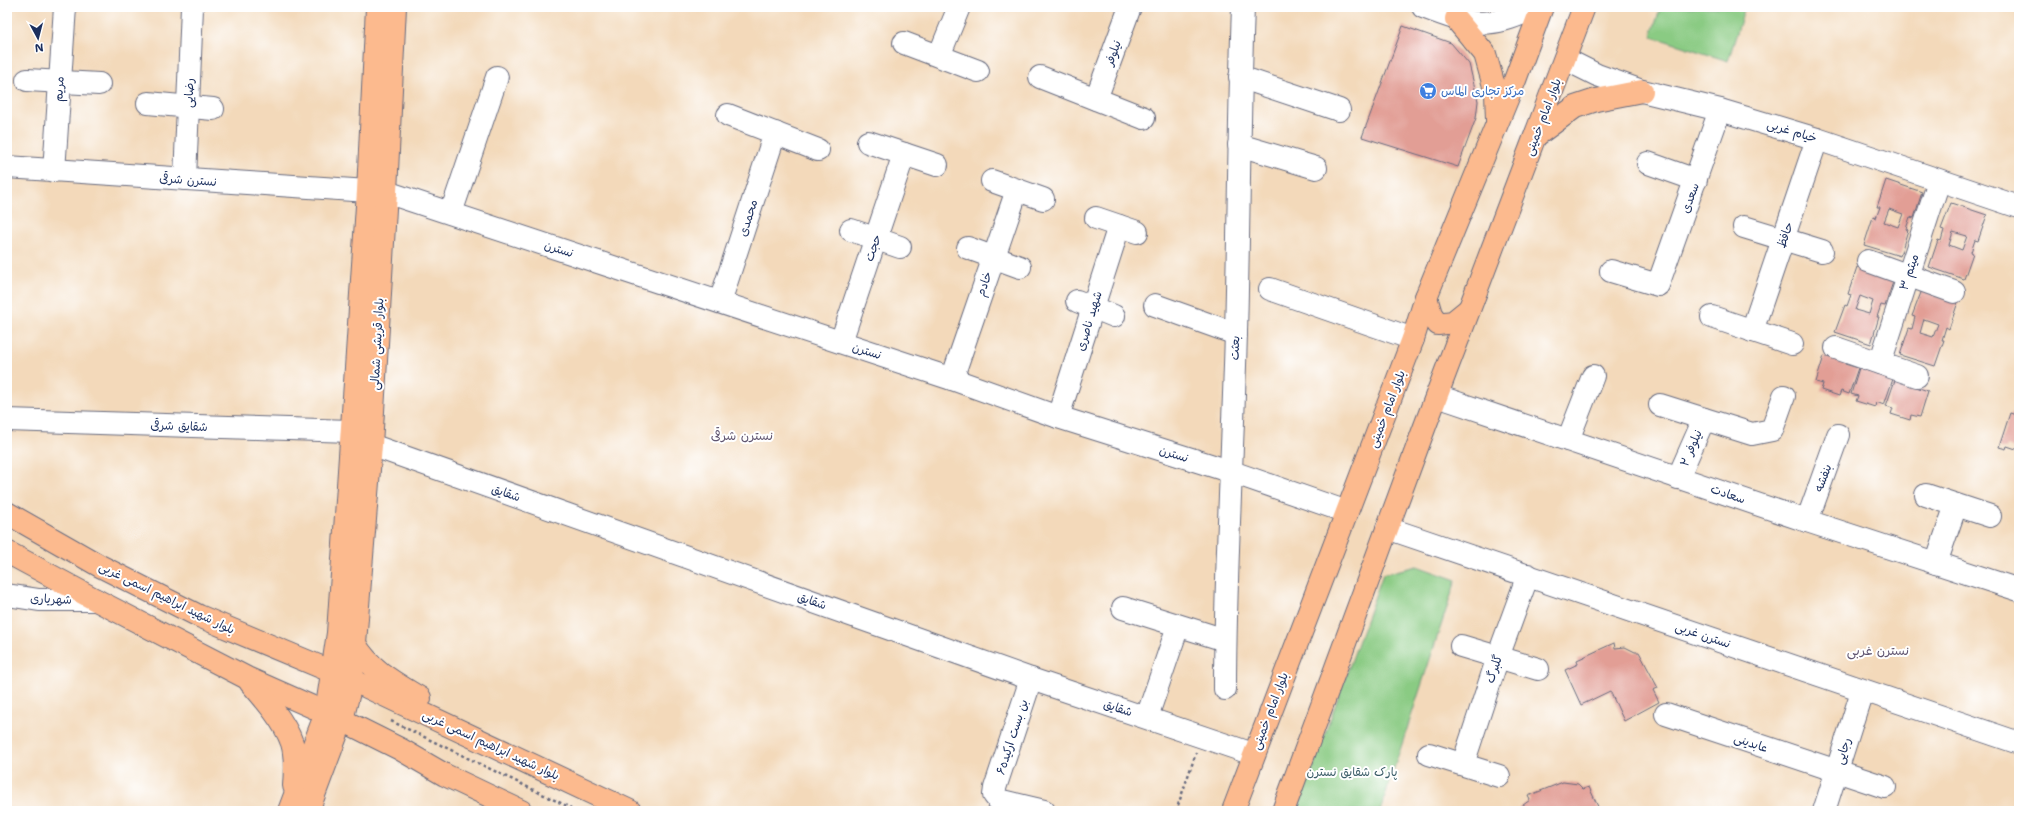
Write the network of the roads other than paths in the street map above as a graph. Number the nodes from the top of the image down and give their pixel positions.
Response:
1 (65, 7) edge
2 (192, 7) edge
3 (377, 7) edge
4 (395, 7) edge
5 (959, 7) edge
6 (1130, 7) edge
7 (1243, 7) edge
8 (1423, 7) edge
9 (1537, 7) edge
10 (1542, 7) edge
11 (1584, 7) edge
12 (1456, 19) junction
13 (904, 43) dead end
14 (939, 56) junction
15 (1565, 60) junction
16 (978, 71) dead end
17 (497, 77) dead end
18 (1040, 77) dead end
19 (1240, 77) junction
20 (27, 80) dead end
21 (59, 82) junction
22 (99, 84) dead end
23 (382, 87) junction
24 (1642, 92) junction
25 (1096, 99) junction
26 (148, 103) dead end
27 (188, 107) junction
28 (213, 109) dead end
29 (1339, 110) dead end
30 (1720, 110) junction
31 (728, 115) dead end
32 (1144, 118) dead end
33 (1497, 124) junction
34 (775, 134) junction
35 (1536, 135) junction
36 (1817, 139) junction
37 (868, 142) dead end
38 (1239, 145) junction
39 (818, 150) dead end
40 (904, 154) junction
41 (1648, 164) dead end
42 (937, 165) dead end
43 (7, 167) edge
44 (1316, 168) dead end
45 (54, 171) junction
46 (185, 179) junction
47 (1696, 180) junction
48 (992, 181) dead end
49 (1939, 181) junction
50 (1017, 190) junction
51 (377, 192) junction
52 (1043, 199) dead end
53 (2019, 207) edge
54 (451, 213) junction
55 (1096, 218) dead end
56 (1744, 227) dead end
57 (851, 230) dead end
58 (876, 238) junction
59 (1783, 239) junction
60 (900, 247) dead end
61 (968, 248) dead end
62 (1822, 251) dead end
63 (994, 258) junction
64 (1868, 261) dead end
65 (1020, 267) dead end
66 (1611, 271) dead end
67 (1908, 275) junction
68 (1270, 289) dead end
69 (1954, 292) dead end
70 (1426, 298) junction
71 (720, 302) junction
72 (1085, 304) junction
73 (1155, 305) dead end
74 (1469, 309) junction
75 (1114, 316) dead end
76 (1712, 317) dead end
77 (1752, 330) junction
78 (1236, 334) junction
79 (1413, 339) junction
80 (841, 342) junction
81 (1792, 344) dead end
82 (1836, 348) dead end
83 (1880, 362) junction
84 (1593, 376) dead end
85 (1917, 376) dead end
86 (952, 379) junction
87 (1437, 396) junction
88 (1784, 396) dead end
89 (1660, 405) dead end
90 (1058, 417) junction
91 (1704, 419) junction
92 (7, 420) edge
93 (351, 431) junction
94 (1838, 435) dead end
95 (1568, 440) junction
96 (371, 445) junction
97 (1230, 471) junction
98 (1678, 478) junction
99 (1926, 496) dead end
100 (1956, 505) junction
101 (1347, 512) junction
102 (7, 513) edge
103 (1990, 516) dead end
104 (1807, 521) junction
105 (1387, 528) junction
106 (7, 552) edge
107 (1936, 563) junction
108 (1528, 575) junction
109 (127, 579) junction
110 (2019, 590) edge
111 (7, 595) edge
112 (96, 600) junction
113 (1123, 608) dead end
114 (121, 612) junction
115 (1178, 626) junction
116 (1225, 640) junction
117 (355, 644) junction
118 (1460, 646) dead end
119 (1498, 657) junction
120 (1538, 669) dead end
121 (342, 676) junction
122 (247, 678) junction
123 (1031, 679) junction
124 (1225, 689) dead end
125 (1862, 690) junction
126 (1666, 714) dead end
127 (334, 716) junction
128 (1147, 717) junction
129 (461, 731) junction
130 (2019, 743) edge
131 (1253, 754) junction
132 (1429, 754) dead end
133 (1463, 764) junction
134 (1837, 772) junction
135 (1498, 776) dead end
136 (1885, 788) dead end
137 (586, 790) junction
138 (297, 807) edge
139 (521, 811) edge
140 (596, 811) edge
141 (630, 811) edge
142 (1044, 811) edge
143 (1233, 811) edge
144 (1283, 811) edge
145 (1824, 811) edge

1 - 21 street, مریم
2 - 27 street, رضایی
3 - 23 main road, بلوار قریشی شمالی
4 - 23 main road, بلوار قریشی شمالی
5 - 14 street
6 - 25 street, نیلوفر
7 - 19 street, بعثت
8 - 12 street
9 - 12 street
10 - 33 main road, بلوار امام خمینی
11 - 15 main road, بلوار امام خمینی
12 - 33 main road
13 - 14 street
14 - 16 street
15 - 24 street, خیام غربی
15 - 35 main road, بلوار امام خمینی
17 - 54 street
18 - 25 street
19 - 29 street
19 - 38 street, بعثت
20 - 21 street
21 - 22 street
21 - 45 street, مریم
23 - 51 main road, بلوار قریشی شمالی
24 - 30 street, خیام غربی
24 - 35 main road
25 - 32 street
26 - 27 street
27 - 28 street
27 - 46 street, رضایی
30 - 36 street, خیام غربی
30 - 47 street, سعدی
31 - 34 street
33 - 70 main road, بلوار امام خمینی
34 - 39 street
34 - 71 street, محمدی
35 - 74 main road, بلوار امام خمینی
36 - 49 street, خیام غربی
36 - 59 street, حافظ
37 - 40 street
38 - 44 street
38 - 78 street, بعثت
40 - 42 street
40 - 58 street, حجت
41 - 47 street
43 - 45 street, نسترن شرقی
45 - 46 street, نسترن شرقی
46 - 51 street, نسترن شرقی
47 - 66 street, سعدی
48 - 50 street
49 - 53 street, خیام غربی
49 - 67 street, میثم ۳
50 - 52 street
50 - 63 street, خادم
51 - 54 street, نسترن
51 - 93 main road, بلوار قریشی شمالی
51 - 96 main road, بلوار قریشی شمالی
54 - 71 street, نسترن
55 - 72 street, شهید ناصری
56 - 59 street
57 - 58 street
58 - 60 street
58 - 80 street, حجت
59 - 62 street
59 - 77 street, حافظ
61 - 63 street
63 - 65 street
63 - 86 street, خادم
64 - 67 street
67 - 69 street
67 - 83 street, میثم ۳
68 - 79 street
70 - 74 main road
70 - 79 main road, بلوار امام خمینی
71 - 80 street, نسترن
72 - 75 street
72 - 90 street, شهید ناصری
73 - 78 street
74 - 87 main road, بلوار امام خمینی
76 - 77 street
77 - 81 street
78 - 97 street, بعثت
79 - 101 main road, بلوار امام خمینی
80 - 86 street, نسترن
82 - 83 street
83 - 85 street
84 - 95 street
86 - 90 street, نسترن
87 - 95 street, سعادت
87 - 105 main road, بلوار امام خمینی
88 - 91 street
89 - 91 street
90 - 97 street, نسترن
91 - 98 street, نیلوفر ۲
92 - 93 street, شقایق شرقی
93 - 121 main road, بلوار قریشی شمالی
94 - 104 street, بنفشه
95 - 98 street, سعادت
96 - 117 main road, بلوار قریشی شمالی
96 - 123 street, شقایق
97 - 101 street, نسترن
97 - 116 street, بعثت
98 - 104 street, سعادت
99 - 100 street
100 - 103 street
100 - 107 street
101 - 131 main road, بلوار امام خمینی
102 - 109 main road, بلوار شهید ابراهیم اسمی غربی
104 - 107 street, سعادت
105 - 108 street, نسترن غربی
105 - 144 main road, بلوار امام خمینی
106 - 112 main road
107 - 110 street, سعادت
108 - 119 street, گلبرگ
108 - 125 street, نسترن غربی
109 - 114 main road
109 - 121 main road, بلوار شهید ابراهیم اسمی غربی
111 - 112 street, شهریاری
112 - 114 main road
113 - 115 street
114 - 122 main road
115 - 116 street
115 - 128 street
116 - 124 street, بعثت
117 - 121 main road, بلوار قریشی شمالی
117 - 129 main road
118 - 119 street
119 - 120 street
119 - 133 street, گلبرگ
121 - 127 main road
121 - 129 main road, بلوار شهید ابراهیم اسمی غربی
122 - 127 main road
122 - 138 main road
123 - 128 street, شقایق
123 - 142 street, بن بست ارکیده۶
125 - 130 street, نسترن غربی
125 - 134 street, رجایی
126 - 134 street, عابدینی
127 - 138 main road
127 - 139 main road
128 - 131 street, شقایق
129 - 137 main road, بلوار شهید ابراهیم اسمی غربی
131 - 143 main road, بلوار امام خمینی
132 - 133 street
133 - 135 street
134 - 136 street, عابدینی
134 - 145 street, رجایی
137 - 140 main road
137 - 141 main road, بلوار شهید ابراهیم اسمی غربی

